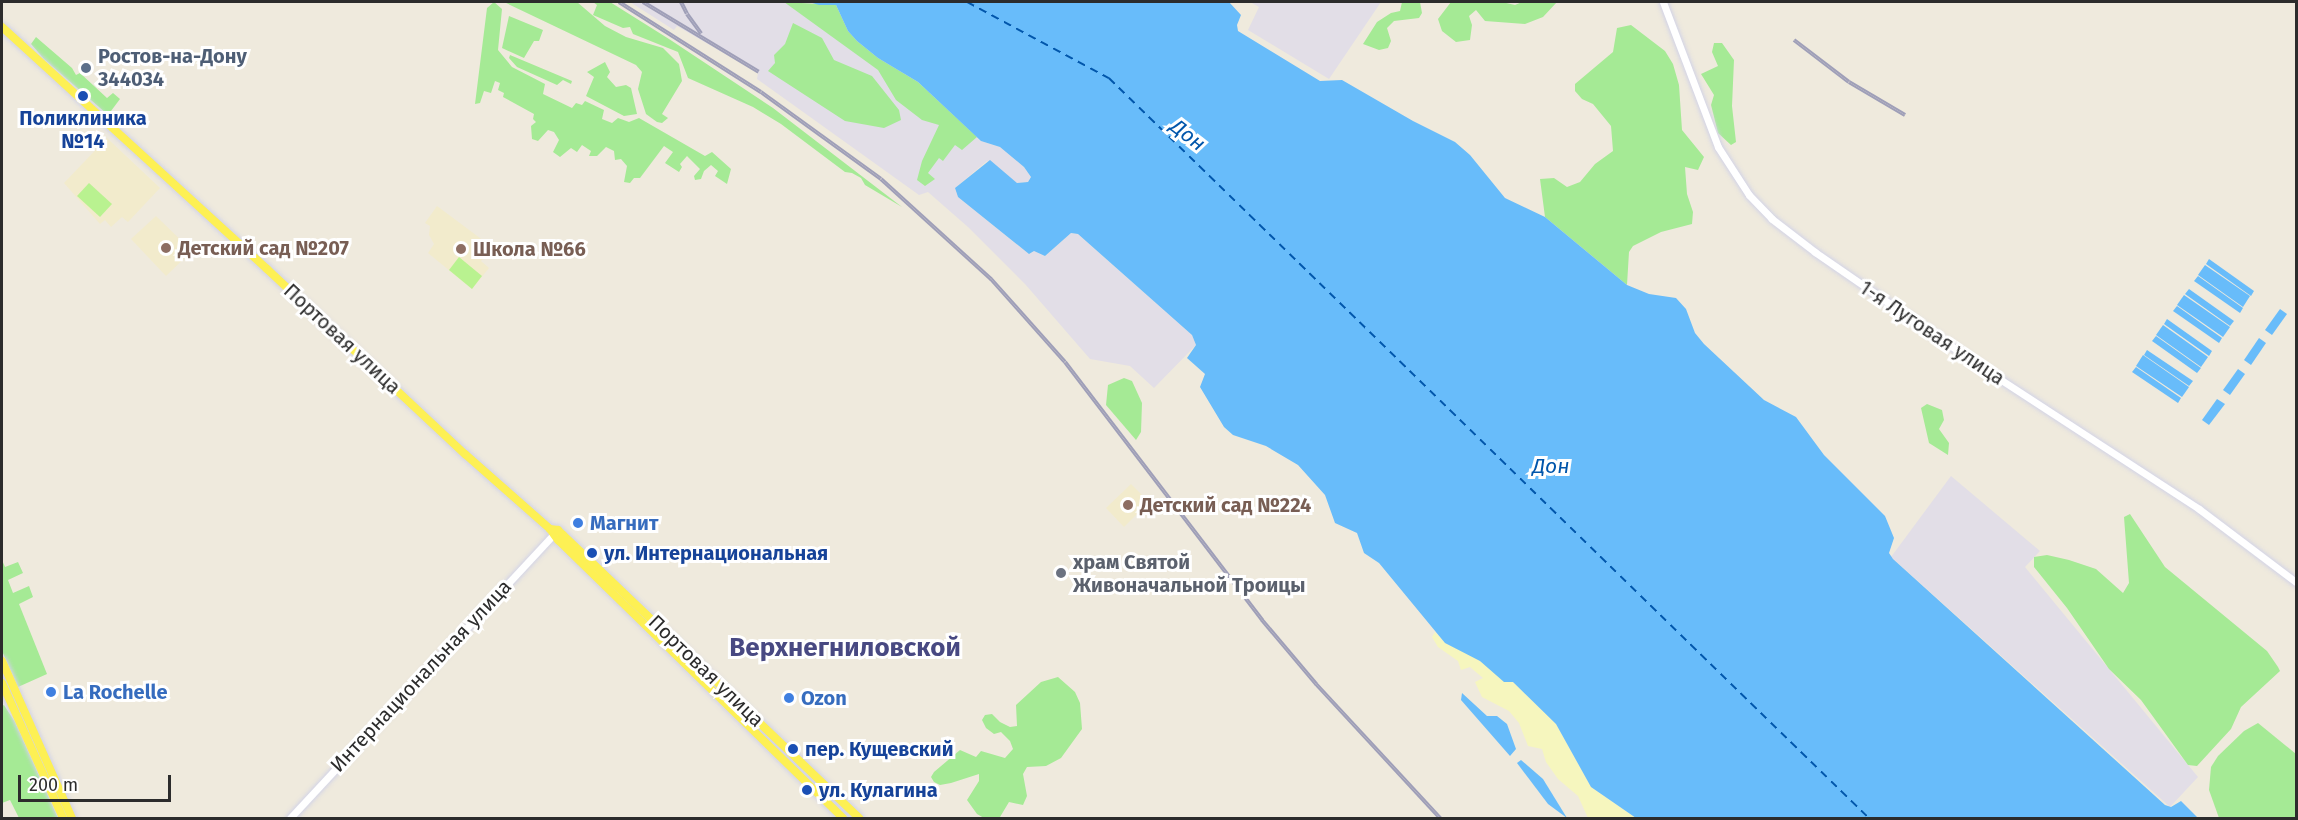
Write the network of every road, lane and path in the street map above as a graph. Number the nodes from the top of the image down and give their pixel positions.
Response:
1 (1663, 2) edge
2 (2, 27) edge
3 (552, 532) junction
4 (2296, 582) edge
5 (2, 661) edge
6 (2, 683) edge
7 (853, 812) junction
8 (63, 819) edge
9 (72, 819) edge
10 (290, 819) edge
11 (844, 819) edge
12 (859, 819) edge

1 - 4 main road, 1-я Луговая улица
2 - 3 main road, Портовая улица
3 - 7 main road, Портовая улица
3 - 10 main road, Интернациональная улица
3 - 11 main road, Портовая улица
5 - 9 main road
6 - 8 main road
7 - 11 main road
7 - 12 main road, Портовая улица

